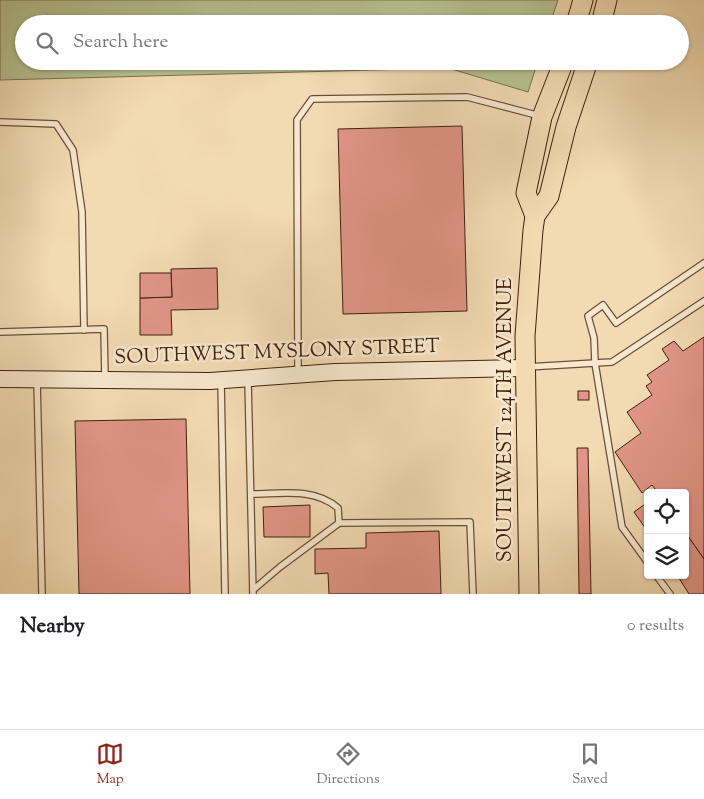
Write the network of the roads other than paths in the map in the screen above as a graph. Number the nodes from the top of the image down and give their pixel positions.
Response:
1 (583, 0) edge
2 (607, 0) edge
3 (579, 15) edge
4 (603, 15) edge
5 (560, 70) edge
6 (585, 70) edge
7 (542, 116) junction
8 (0, 122) edge
9 (535, 216) junction
10 (704, 263) edge
11 (704, 301) edge
12 (84, 330) junction
13 (0, 332) edge
14 (595, 363) junction
15 (525, 368) junction
16 (298, 374) junction
17 (37, 378) junction
18 (248, 378) junction
19 (0, 379) edge
20 (105, 379) junction
21 (220, 380) junction
22 (251, 494) junction
23 (339, 523) junction
24 (644, 557) edge
25 (659, 579) edge
26 (253, 592) edge
27 (42, 594) edge
28 (225, 594) edge
29 (473, 594) edge
30 (529, 594) edge
31 (670, 594) edge

1 - 3 main road
2 - 4 main road
5 - 7 main road, SOUTHWEST 124TH AVENUE
6 - 9 main road, SOUTHWEST 124TH AVENUE
7 - 9 main road, SOUTHWEST 124TH AVENUE
7 - 16 lane
8 - 12 lane
9 - 15 main road, SOUTHWEST 124TH AVENUE
10 - 14 lane
11 - 14 lane
12 - 13 lane
12 - 20 lane
14 - 15 lane
14 - 24 lane
15 - 16 street, SOUTHWEST MYSLONY STREET
15 - 30 main road, SOUTHWEST 124TH AVENUE
16 - 18 street, SOUTHWEST MYSLONY STREET
17 - 19 street, SOUTHWEST MYSLONY STREET
17 - 20 street, SOUTHWEST MYSLONY STREET
17 - 27 lane
18 - 21 street, SOUTHWEST MYSLONY STREET
18 - 22 lane
20 - 21 street, SOUTHWEST MYSLONY STREET
21 - 28 lane
22 - 23 lane
22 - 26 lane
23 - 26 lane
23 - 29 lane
25 - 31 lane

